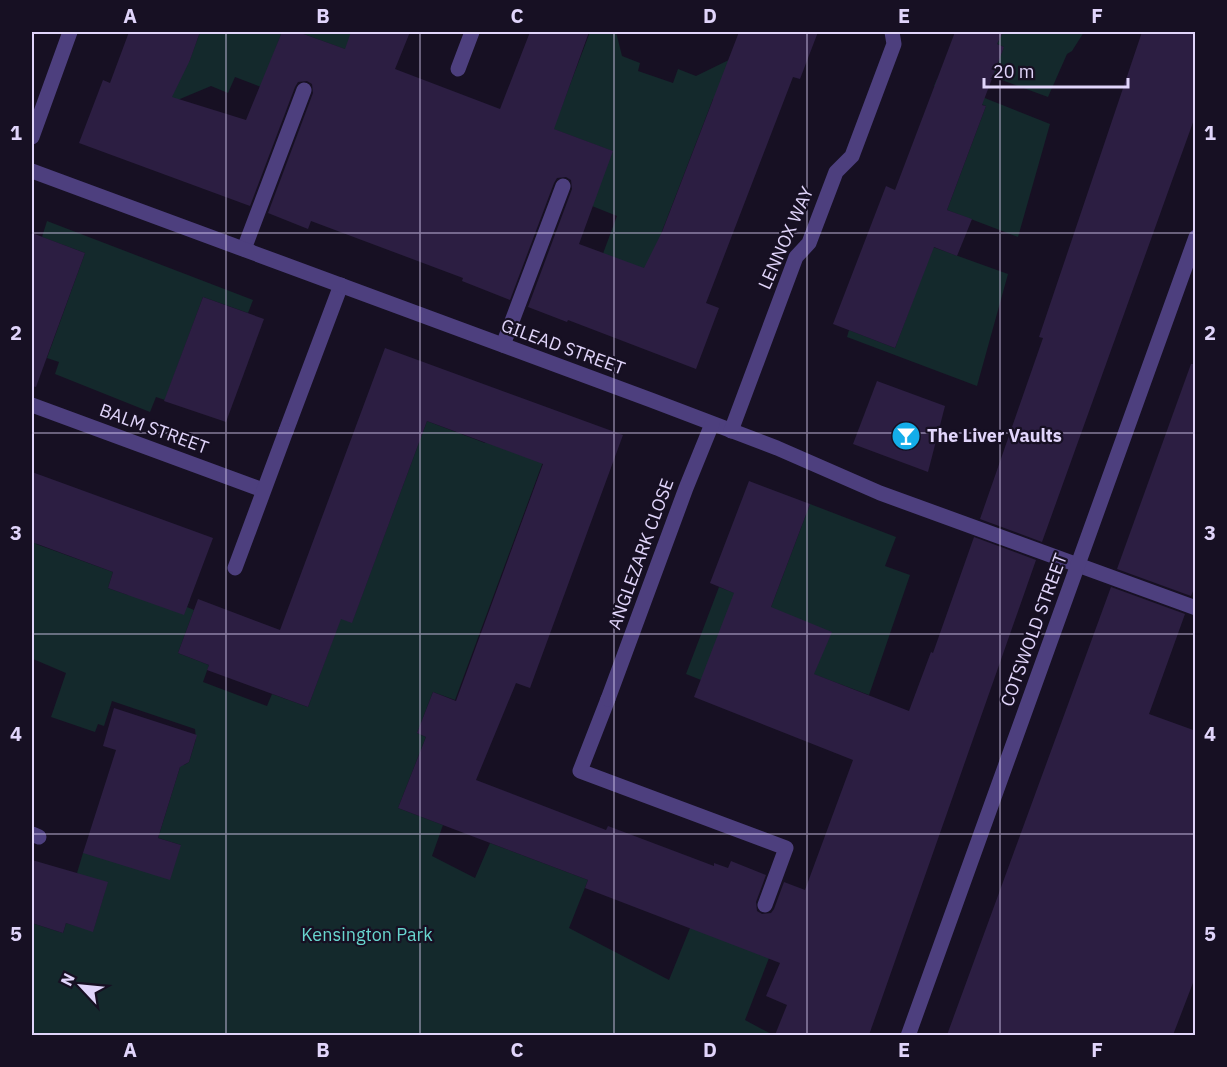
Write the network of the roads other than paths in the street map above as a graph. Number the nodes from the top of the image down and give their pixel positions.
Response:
1 (70, 32) edge
2 (472, 32) edge
3 (892, 32) edge
4 (458, 69) dead end
5 (304, 90) dead end
6 (32, 137) edge
7 (32, 171) edge
8 (562, 186) dead end
9 (1196, 237) edge
10 (244, 249) junction
11 (341, 285) junction
12 (503, 345) junction
13 (32, 405) edge
14 (712, 423) junction
15 (730, 431) junction
16 (263, 490) junction
17 (1078, 565) junction
18 (235, 568) dead end
19 (1196, 608) edge
20 (765, 905) dead end
21 (908, 1035) edge

1 - 6 street
2 - 4 street
3 - 15 street, LENNOX WAY
5 - 10 street
7 - 10 street, GILEAD STREET
8 - 12 street
9 - 17 street, COTSWOLD STREET
10 - 11 street, GILEAD STREET
11 - 12 street, GILEAD STREET
11 - 16 street
12 - 14 street, GILEAD STREET
13 - 16 street, BALM STREET
14 - 15 street, GILEAD STREET
14 - 20 street, ANGLEZARK CLOSE
15 - 17 street, GILEAD STREET
16 - 18 street
17 - 19 street, GILEAD STREET
17 - 21 street, COTSWOLD STREET

